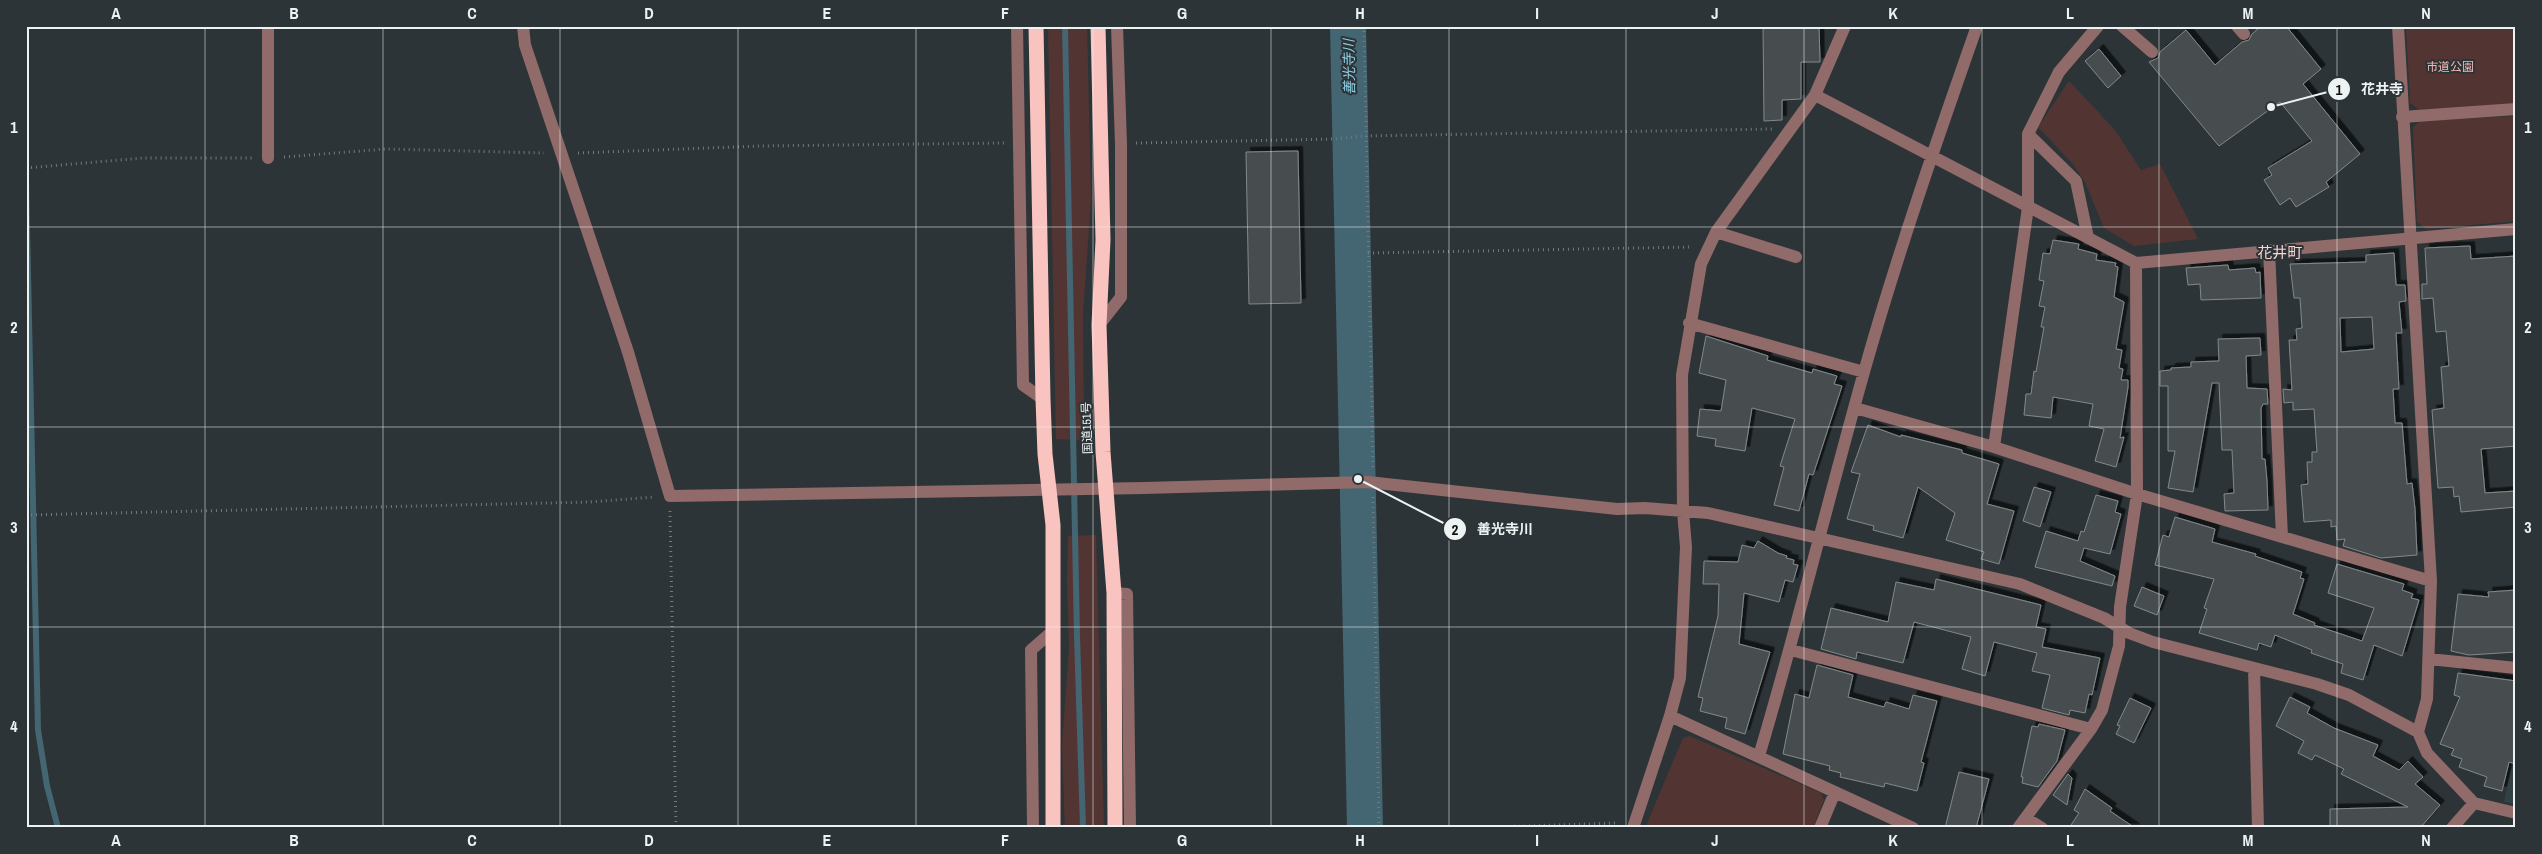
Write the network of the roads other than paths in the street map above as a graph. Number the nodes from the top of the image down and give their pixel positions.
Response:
1 (268, 26) edge
2 (523, 26) edge
3 (1017, 26) edge
4 (1036, 26) edge
5 (1098, 26) edge
6 (1117, 26) edge
7 (1845, 26) edge
8 (1977, 26) edge
9 (2098, 26) edge
10 (2122, 26) edge
11 (2398, 26) edge
12 (2152, 52) dead end
13 (1816, 96) junction
14 (2516, 109) edge
15 (2402, 117) junction
16 (2028, 134) junction
17 (1931, 157) junction
18 (268, 158) road end
19 (2028, 207) junction
20 (2516, 229) edge
21 (1716, 232) junction
22 (2088, 238) junction
23 (2409, 239) junction
24 (2269, 250) junction
25 (1796, 257) dead end
26 (2136, 263) junction
27 (1689, 323) junction
28 (1099, 325) junction
29 (1864, 372) junction
30 (1043, 399) junction
31 (1856, 408) junction
32 (1994, 447) junction
33 (1048, 488) junction
34 (1106, 488) junction
35 (2137, 494) junction
36 (1683, 511) junction
37 (2282, 537) junction
38 (1818, 539) junction
39 (2431, 581) junction
40 (1114, 593) junction
41 (2120, 627) junction
42 (1054, 630) junction
43 (1790, 650) junction
44 (2429, 659) junction
45 (2254, 668) junction
46 (2516, 668) edge
47 (1670, 716) junction
48 (2091, 728) junction
49 (2418, 732) junction
50 (1759, 756) junction
51 (1835, 792) junction
52 (2474, 803) junction
53 (2516, 813) edge
54 (2022, 823) edge
55 (1634, 825) edge
56 (1033, 828) edge
57 (1053, 828) edge
58 (1115, 828) edge
59 (1130, 828) edge
60 (1820, 828) edge
61 (1914, 828) edge
62 (2042, 828) edge
63 (2258, 828) edge
64 (2452, 828) edge

1 - 18 street
2 - 33 street
3 - 30 street
4 - 30 highway
5 - 28 highway, 国道151号
6 - 28 street
7 - 13 street
8 - 17 street
9 - 16 street
10 - 12 street
11 - 15 street
13 - 17 street
13 - 21 street
14 - 15 street
15 - 23 street
16 - 19 street
16 - 22 street
17 - 19 street
17 - 29 street
19 - 22 street
19 - 32 street
20 - 23 street
21 - 25 street
21 - 27 street
22 - 26 street
23 - 24 street
23 - 39 street
24 - 26 street
24 - 37 street
26 - 35 street
27 - 29 street
27 - 36 street
28 - 34 highway, 国道151号
29 - 31 street
30 - 33 highway
31 - 32 street
31 - 38 street
32 - 35 street
33 - 34 street
33 - 42 highway
34 - 36 street
34 - 40 highway, 国道151号
35 - 37 street
35 - 41 street
36 - 38 street
36 - 47 street
37 - 39 street
38 - 41 street
38 - 43 street
39 - 44 street
40 - 58 highway, 国道151号
40 - 59 street
41 - 45 street
41 - 48 street
42 - 56 street
42 - 57 highway
43 - 48 street
43 - 50 street
44 - 46 street
44 - 49 street
45 - 49 street
45 - 63 street
47 - 50 street
47 - 55 street
48 - 54 street
49 - 52 street
50 - 51 street
51 - 60 street
51 - 61 street
52 - 53 street
52 - 64 street
54 - 62 street

